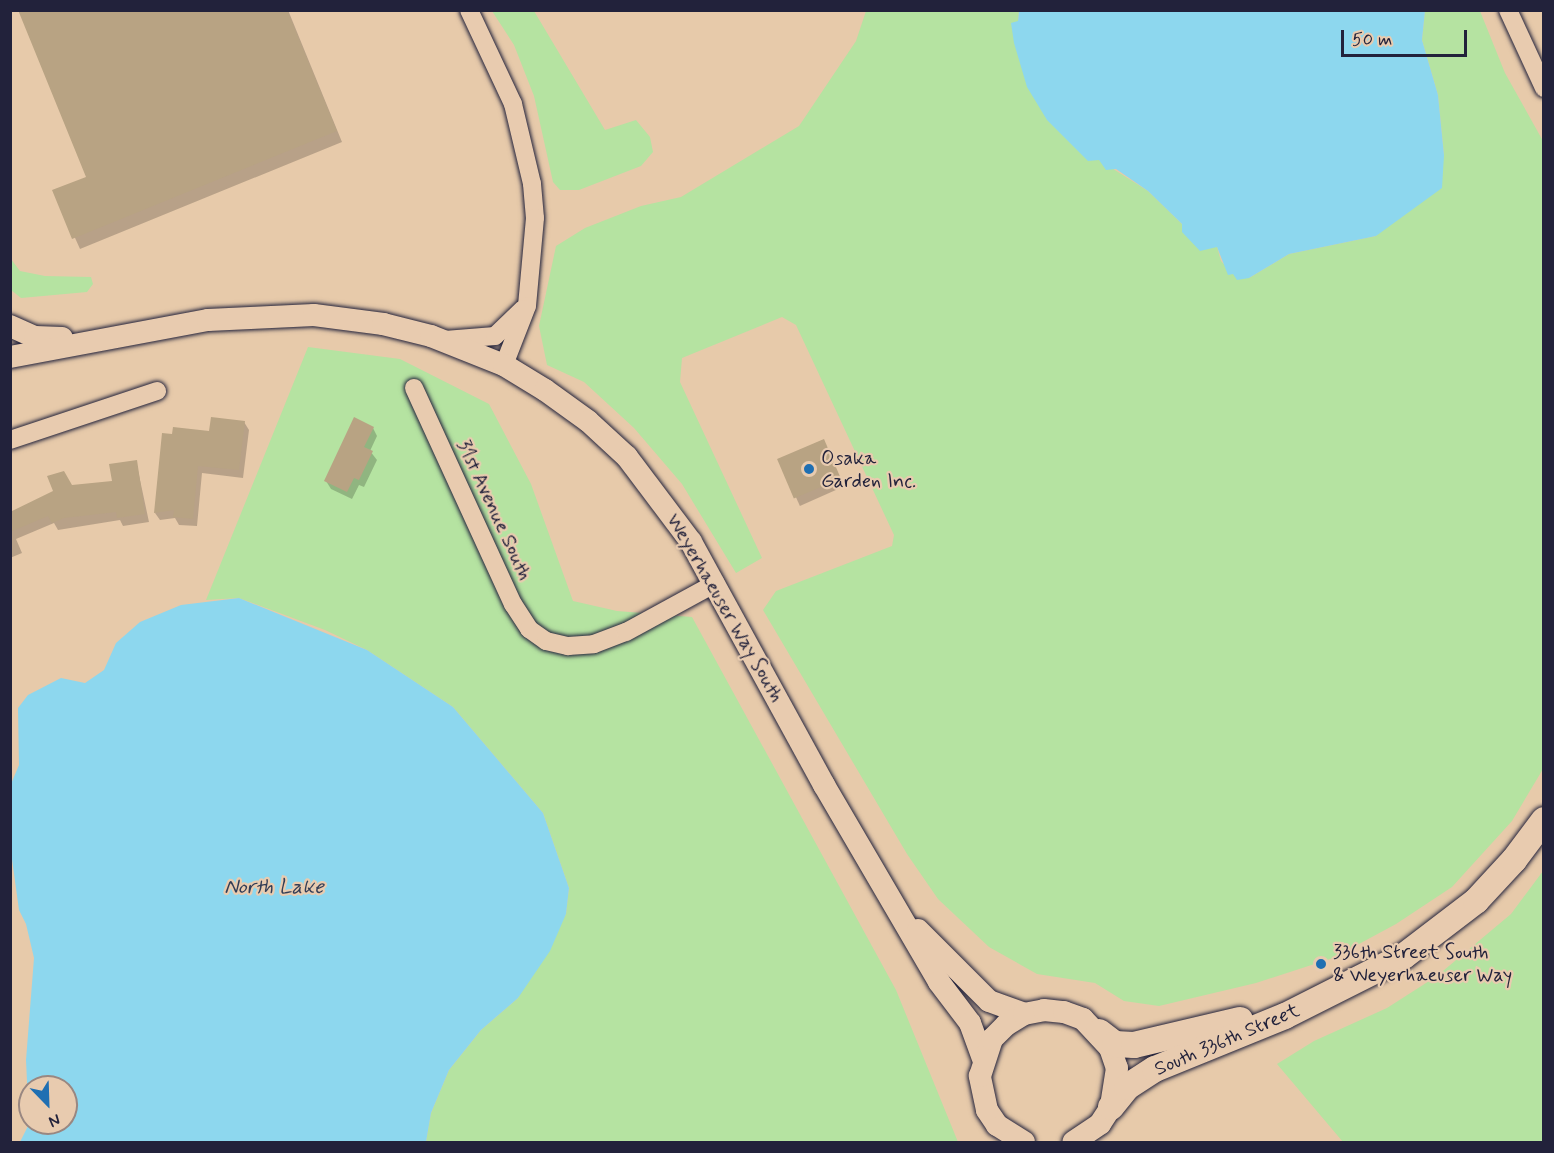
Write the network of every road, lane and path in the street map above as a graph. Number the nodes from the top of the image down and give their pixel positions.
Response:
1 (468, 10) edge
2 (1508, 10) edge
3 (1544, 88) edge
4 (527, 306) junction
5 (10, 326) edge
6 (93, 340) junction
7 (442, 340) junction
8 (10, 357) edge
9 (504, 365) junction
10 (414, 388) dead end
11 (157, 391) dead end
12 (10, 440) edge
13 (716, 584) junction
14 (1544, 820) edge
15 (905, 919) junction
16 (1352, 984) junction
17 (1024, 1014) junction
18 (1099, 1032) junction
19 (983, 1058) junction
20 (1111, 1107) junction
21 (1017, 1141) edge
22 (1079, 1141) edge

1 - 4 street
2 - 3 street
4 - 7 street
4 - 9 street
5 - 6 street, Weyerhaeuser Way South
6 - 7 street, Weyerhaeuser Way South
6 - 8 street, Weyerhaeuser Way South
7 - 9 street, Weyerhaeuser Way South
9 - 13 street, Weyerhaeuser Way South
10 - 13 street, 31st Avenue South
11 - 12 street
13 - 15 street, Weyerhaeuser Way South
14 - 16 main road, South 336th Street
15 - 17 street
15 - 19 street
16 - 18 main road, South 336th Street
16 - 20 main road, South 336th Street
17 - 18 street
17 - 19 street
18 - 20 street
19 - 21 street
20 - 22 street

